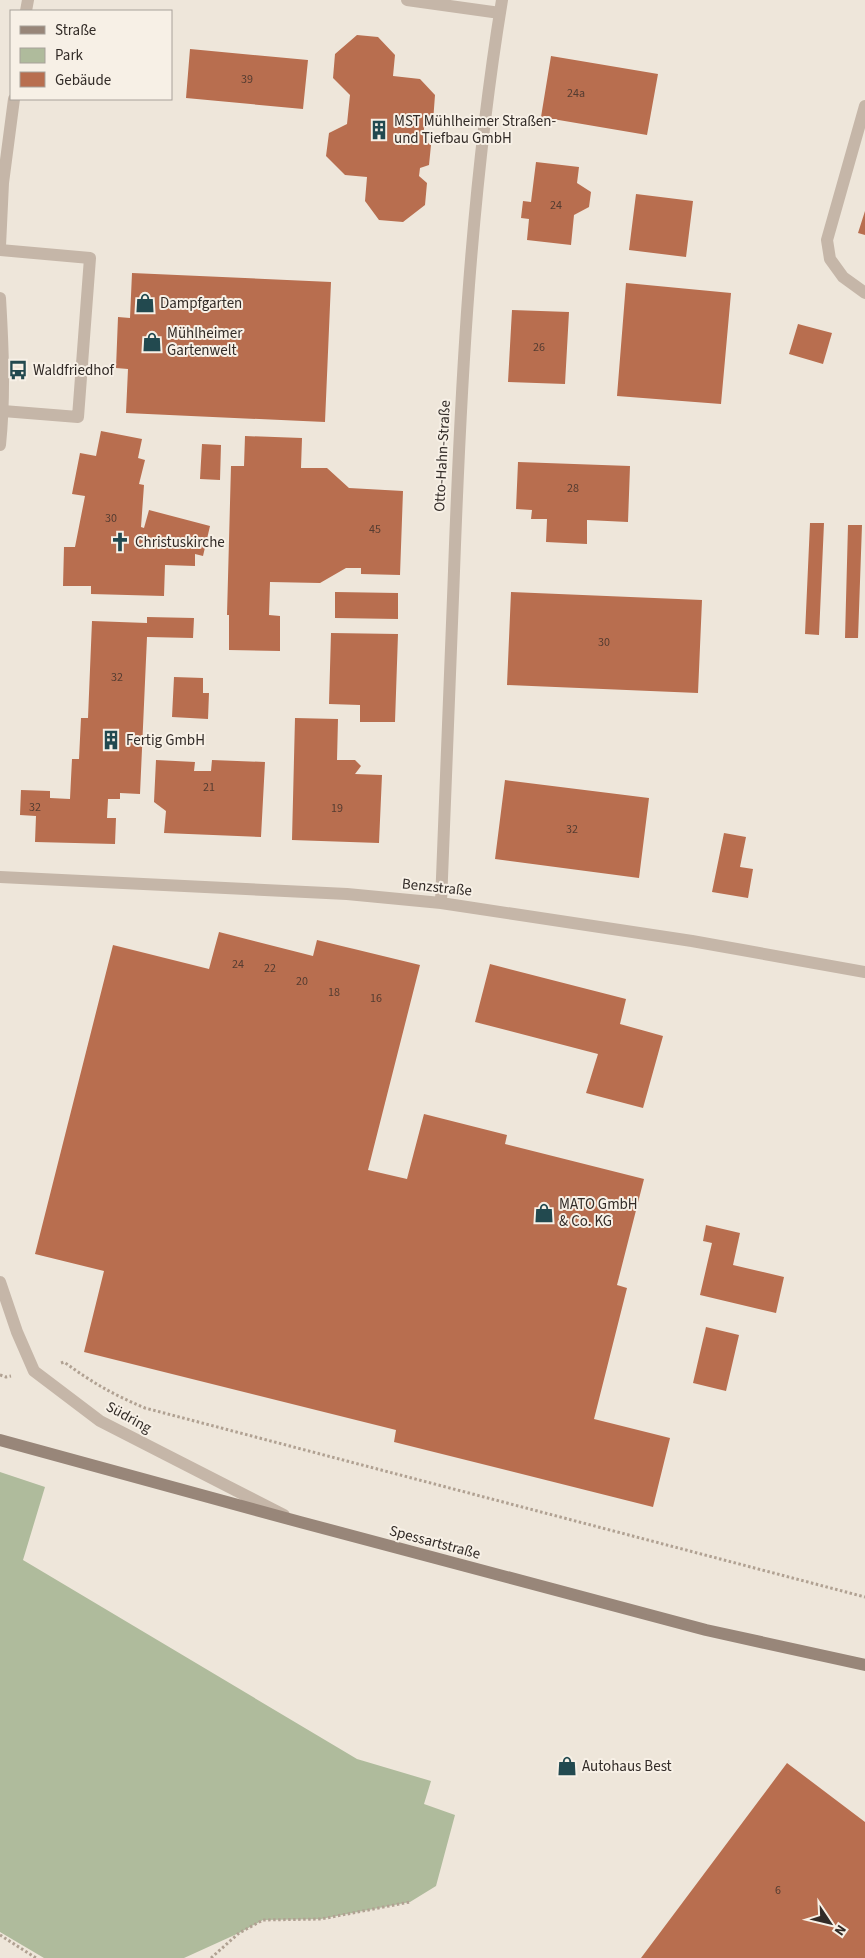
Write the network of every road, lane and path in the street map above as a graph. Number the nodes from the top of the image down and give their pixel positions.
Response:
1 (407, 0) edge
2 (501, 6) edge
3 (14, 100) edge
4 (865, 106) edge
5 (0, 246) edge
6 (0, 250) edge
7 (865, 293) edge
8 (0, 298) edge
9 (4, 411) junction
10 (0, 445) edge
11 (0, 877) edge
12 (441, 903) junction
13 (865, 972) edge
14 (0, 1282) edge
15 (34, 1371) junction
16 (0, 1375) edge
17 (0, 1440) edge
18 (300, 1522) junction
19 (865, 1597) edge
20 (865, 1665) edge
21 (410, 1902) dead end
22 (0, 1935) edge
23 (36, 1958) edge
24 (211, 1958) edge

1 - 2 street, Otto-Hahn-Straße
2 - 12 street, Otto-Hahn-Straße
3 - 5 street
4 - 7 street
6 - 9 street
8 - 9 street
9 - 10 street
11 - 12 street, Benzstraße
12 - 13 street, Benzstraße
14 - 15 street, Südring
15 - 16 path
15 - 18 street, Südring
15 - 19 path
17 - 18 main road, Spessartstraße
18 - 20 main road, Spessartstraße
21 - 24 path
22 - 23 path

